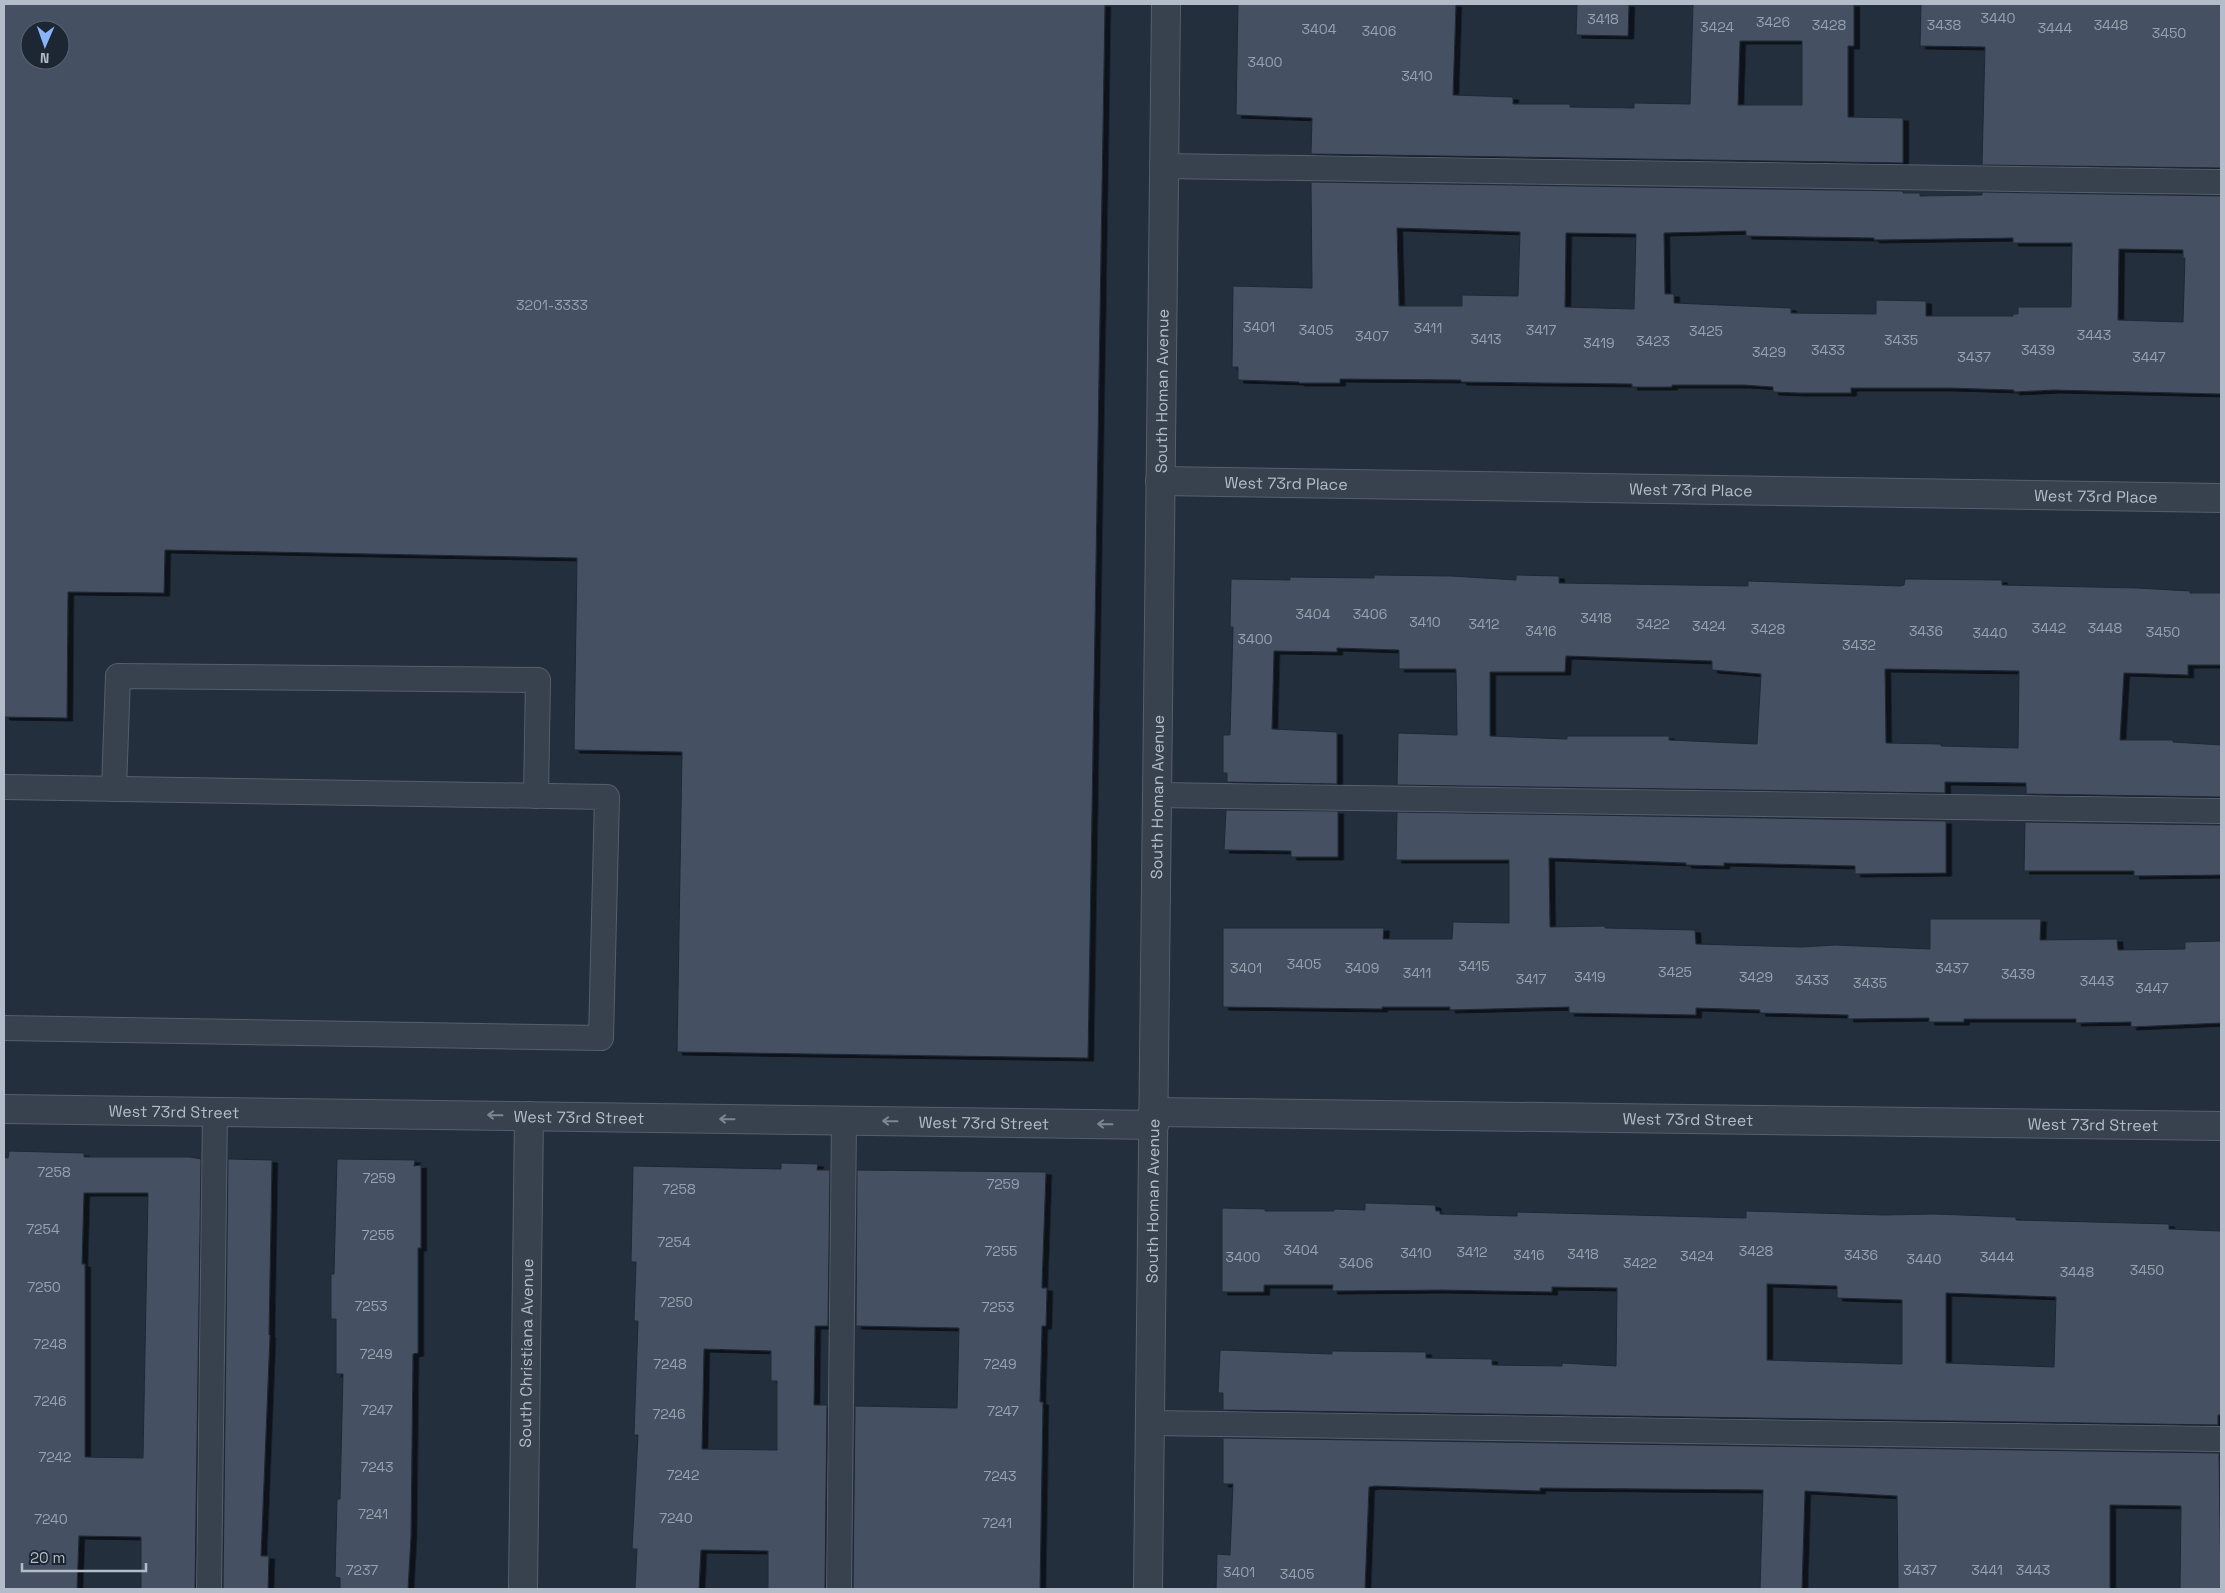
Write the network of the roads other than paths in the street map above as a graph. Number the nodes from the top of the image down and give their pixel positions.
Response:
1 (1166, 4) edge
2 (1164, 166) junction
3 (2221, 182) edge
4 (1160, 481) junction
5 (2221, 498) edge
6 (4, 787) edge
7 (114, 789) junction
8 (1157, 795) junction
9 (536, 796) junction
10 (2221, 811) edge
11 (4, 1028) edge
12 (4, 1109) edge
13 (215, 1112) junction
14 (529, 1116) junction
15 (1154, 1118) junction
16 (844, 1121) junction
17 (2221, 1126) edge
18 (1150, 1423) junction
19 (2221, 1439) edge
20 (209, 1589) edge
21 (523, 1589) edge
22 (839, 1589) edge
23 (1148, 1589) edge

1 - 2 street, South Homan Avenue
2 - 3 lane
2 - 4 street, South Homan Avenue
4 - 5 street, West 73rd Place
4 - 8 street, South Homan Avenue
6 - 7 lane
7 - 9 lane
7 - 9 lane
8 - 10 lane
8 - 15 street, South Homan Avenue
9 - 11 lane
12 - 13 street, West 73rd Street
14 -> 13 street, West 73rd Street
13 - 20 lane
16 -> 14 street, West 73rd Street
14 - 21 street, South Christiana Avenue
15 -> 16 street, West 73rd Street
15 - 17 street, West 73rd Street
15 - 18 street, South Homan Avenue
16 - 22 lane
18 - 19 lane
18 - 23 street, South Homan Avenue

